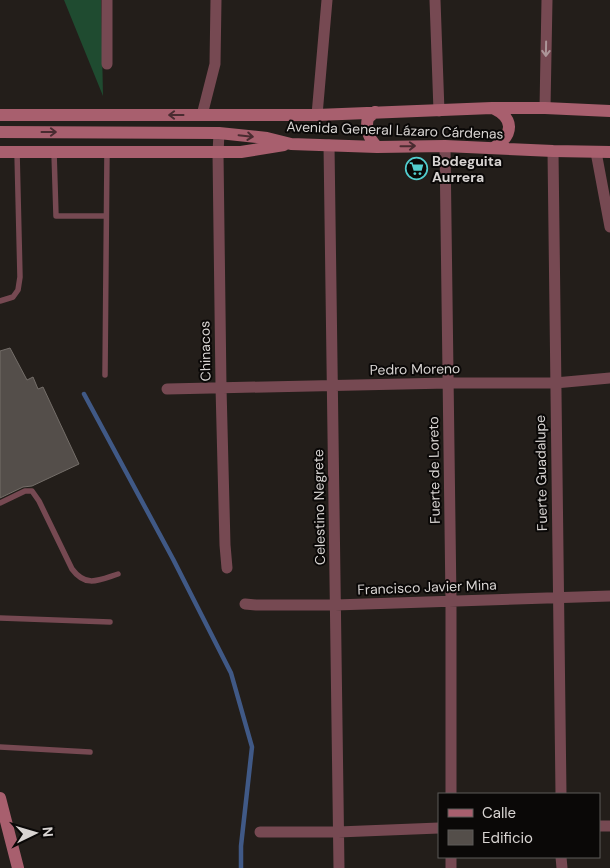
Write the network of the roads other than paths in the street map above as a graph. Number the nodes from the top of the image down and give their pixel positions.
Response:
1 (107, 0) edge
2 (216, 0) edge
3 (327, 0) edge
4 (435, 0) edge
5 (547, 0) edge
6 (107, 64) dead end
7 (492, 108) junction
8 (544, 108) junction
9 (439, 111) junction
10 (610, 111) edge
11 (375, 112) junction
12 (0, 115) edge
13 (202, 115) junction
14 (317, 115) junction
15 (0, 132) edge
16 (219, 133) junction
17 (291, 144) junction
18 (330, 145) junction
19 (445, 146) junction
20 (377, 147) junction
21 (495, 147) junction
22 (553, 151) junction
23 (0, 152) edge
24 (17, 152) junction
25 (54, 152) junction
26 (107, 152) junction
27 (218, 152) junction
28 (596, 152) junction
29 (610, 152) edge
30 (106, 216) junction
31 (610, 227) edge
32 (0, 301) edge
33 (105, 375) dead end
34 (610, 378) edge
35 (448, 383) junction
36 (555, 383) junction
37 (332, 386) junction
38 (221, 388) junction
39 (167, 389) dead end
40 (0, 503) edge
41 (227, 568) dead end
42 (118, 574) dead end
43 (610, 596) edge
44 (557, 597) junction
45 (451, 600) junction
46 (245, 604) dead end
47 (335, 605) junction
48 (0, 618) edge
49 (110, 622) dead end
50 (0, 747) edge
51 (90, 752) dead end
52 (451, 793) edge
53 (561, 793) edge
54 (0, 798) edge
55 (438, 828) edge
56 (260, 832) dead end
57 (338, 832) junction
58 (18, 868) edge
59 (339, 868) edge

1 - 6 street
2 - 13 street
3 - 14 street
4 - 9 street
5 -> 8 street
7 - 8 street, Avenida General Lázaro Cárdenas
7 - 9 street, Avenida General Lázaro Cárdenas
7 - 21 street
8 - 10 street, Avenida General Lázaro Cárdenas
9 - 11 street, Avenida General Lázaro Cárdenas
11 - 14 street, Avenida General Lázaro Cárdenas
11 - 20 street
13 -> 12 street, Avenida General Lázaro Cárdenas
13 - 14 street, Avenida General Lázaro Cárdenas
15 -> 16 street, Avenida General Lázaro Cárdenas
16 -> 17 street, Avenida General Lázaro Cárdenas
16 - 27 street, Chinacos
17 - 18 street, Avenida General Lázaro Cárdenas
17 - 27 street
18 - 20 street, Avenida General Lázaro Cárdenas
18 - 37 street, Celestino Negrete
20 -> 19 street, Avenida General Lázaro Cárdenas
19 - 21 street, Avenida General Lázaro Cárdenas
19 - 35 street, Fuerte de Loreto
21 - 22 street, Avenida General Lázaro Cárdenas
22 - 28 street, Avenida General Lázaro Cárdenas
22 - 36 street, Fuerte Guadalupe
23 - 24 street
24 - 25 street
24 - 32 lane
25 - 26 street
25 - 30 lane
26 - 27 street
26 - 30 lane
27 - 38 street, Chinacos
28 - 29 street, Avenida General Lázaro Cárdenas
28 - 31 street
30 - 33 lane
34 - 36 street, Pedro Moreno
35 - 36 street, Pedro Moreno
35 - 37 street, Pedro Moreno
35 - 45 street, Fuerte de Loreto
36 - 44 street, Fuerte Guadalupe
37 - 38 street, Pedro Moreno
37 - 47 street, Celestino Negrete
38 - 39 street, Pedro Moreno
38 - 41 street, Chinacos
40 - 42 lane
43 - 44 street, Francisco Javier Mina
44 - 45 street, Francisco Javier Mina
44 - 53 street, Fuerte Guadalupe
45 - 47 street, Francisco Javier Mina
45 - 52 street, Fuerte de Loreto
46 - 47 street, Francisco Javier Mina
47 - 57 street, Celestino Negrete
48 - 49 lane
50 - 51 lane
54 - 58 street
55 - 57 street
56 - 57 street
57 - 59 street, Celestino Negrete

